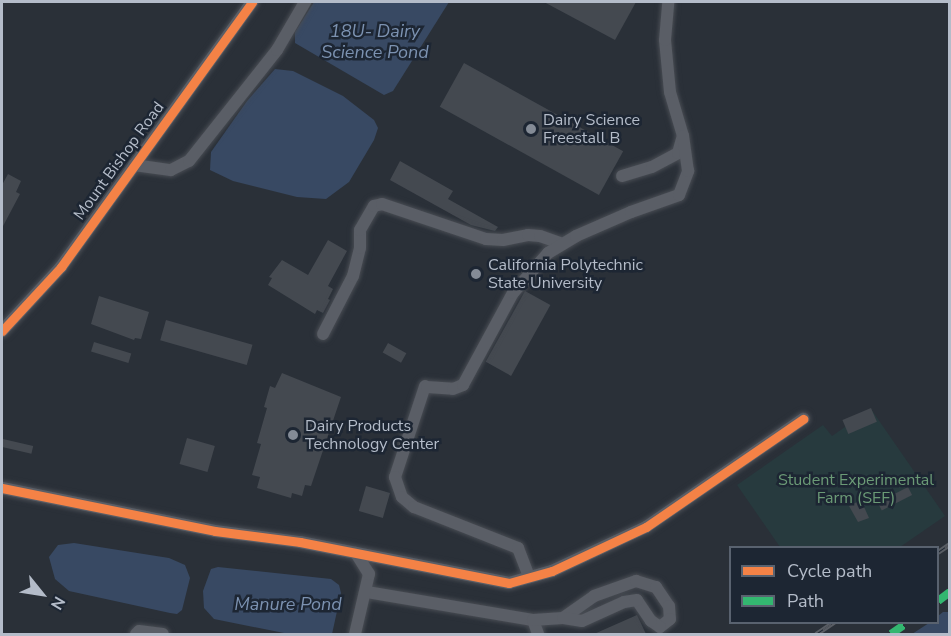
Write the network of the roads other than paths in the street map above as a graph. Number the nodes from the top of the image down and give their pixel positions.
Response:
1 (252, 2) edge
2 (305, 2) edge
3 (668, 2) edge
4 (683, 136) junction
5 (134, 165) junction
6 (622, 176) dead end
7 (563, 244) junction
8 (2, 331) edge
9 (323, 334) dead end
10 (803, 419) dead end
11 (2, 488) edge
12 (356, 553) junction
13 (529, 577) junction
14 (367, 592) junction
15 (563, 618) junction
16 (533, 620) junction
17 (136, 634) edge
18 (163, 634) edge
19 (355, 634) edge
20 (538, 634) edge

1 - 5 street, Mount Bishop Road
2 - 5 street
3 - 4 street
4 - 6 street
4 - 7 street
5 - 8 street, Mount Bishop Road
7 - 9 street
7 - 13 street
10 - 13 street
11 - 12 street
12 - 13 street
12 - 14 street
14 - 16 street
14 - 19 street
15 - 15 street
15 - 16 street
16 - 20 street
17 - 18 street

